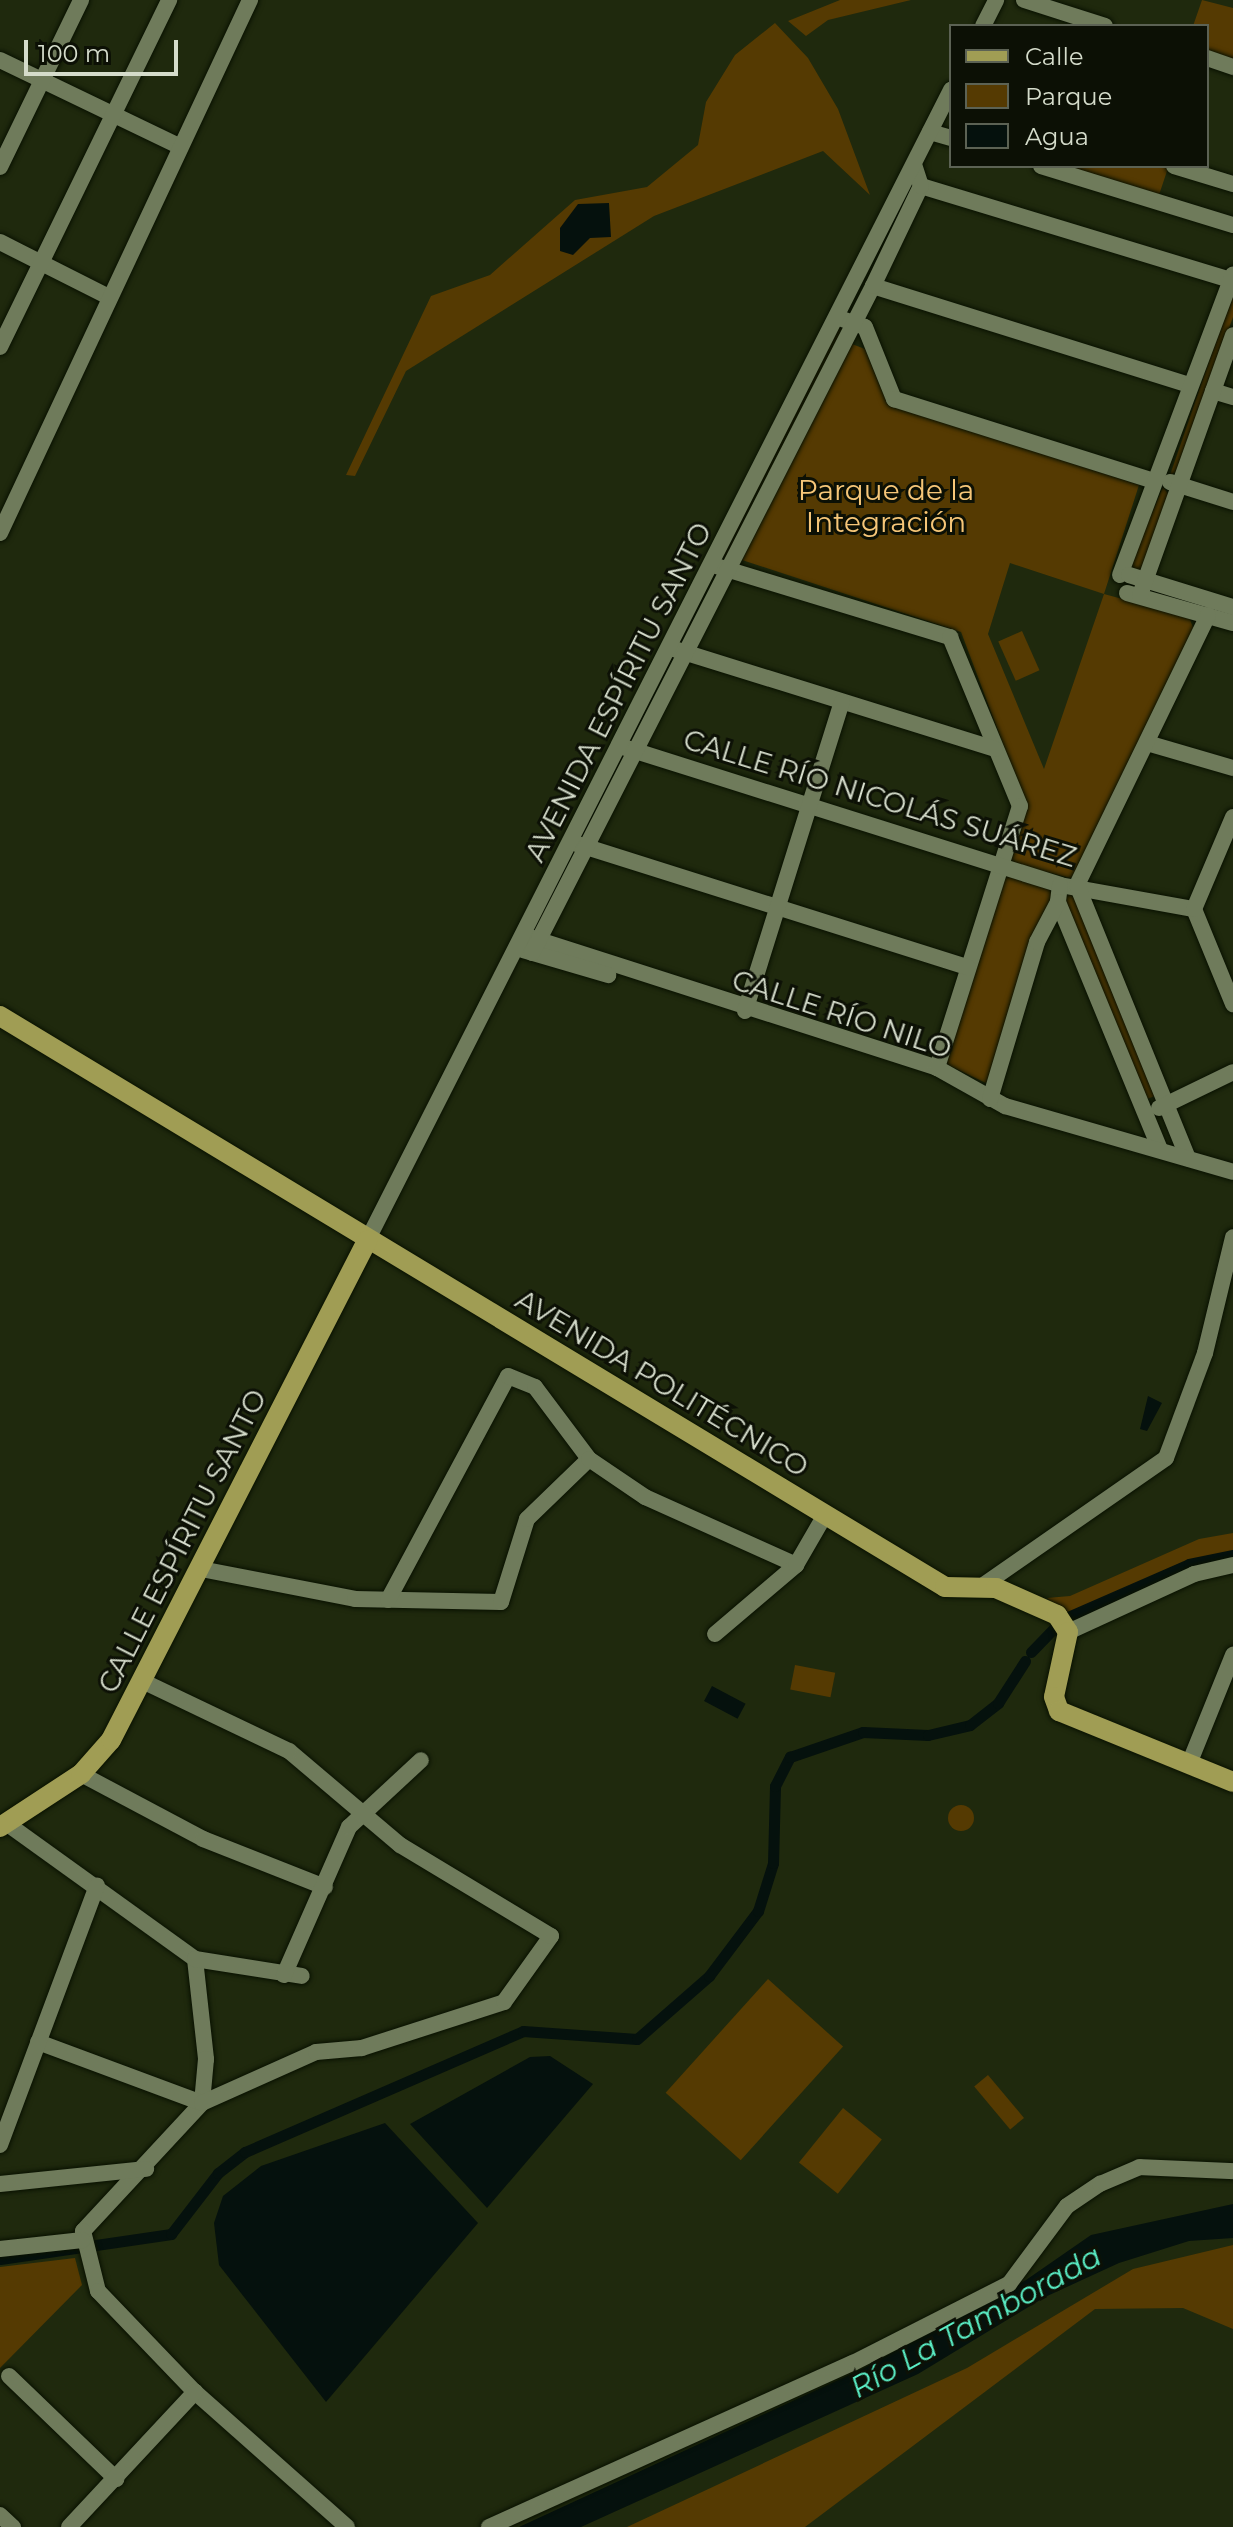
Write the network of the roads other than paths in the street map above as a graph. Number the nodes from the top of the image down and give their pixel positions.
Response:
1 (81, 0) edge
2 (169, 0) edge
3 (250, 0) edge
4 (996, 0) edge
5 (1024, 0) edge
6 (984, 24) edge
7 (1099, 24) edge
8 (1209, 59) edge
9 (0, 60) edge
10 (1233, 67) edge
11 (45, 77) junction
12 (949, 96) edge
13 (114, 112) junction
14 (930, 132) junction
15 (949, 137) edge
16 (179, 146) junction
17 (914, 165) junction
18 (0, 167) edge
19 (1048, 168) edge
20 (1181, 168) edge
21 (1233, 184) edge
22 (921, 186) junction
23 (1233, 225) edge
24 (0, 242) edge
25 (41, 263) junction
26 (1231, 279) edge
27 (873, 286) junction
28 (107, 296) junction
29 (836, 316) junction
30 (852, 322) junction
31 (1233, 335) edge
32 (0, 347) edge
33 (1189, 385) junction
34 (1213, 391) junction
35 (1233, 397) edge
36 (1155, 479) junction
37 (1178, 484) junction
38 (1233, 502) edge
39 (0, 533) edge
40 (718, 567) junction
41 (1132, 584) junction
42 (1233, 607) edge
43 (1208, 615) junction
44 (1233, 623) edge
45 (676, 650) junction
46 (842, 702) junction
47 (1147, 743) junction
48 (626, 748) junction
49 (995, 749) junction
50 (1233, 768) edge
51 (810, 806) junction
52 (1233, 817) edge
53 (577, 844) junction
54 (1000, 866) junction
55 (1065, 891) junction
56 (778, 908) junction
57 (1194, 909) junction
58 (528, 944) junction
59 (968, 967) junction
60 (1228, 980) edge
61 (1233, 1004) edge
62 (745, 1011) junction
63 (0, 1016) edge
64 (937, 1068) junction
65 (1233, 1072) edge
66 (990, 1099) junction
67 (1167, 1104) junction
68 (1144, 1115) junction
69 (1160, 1150) junction
70 (1188, 1158) junction
71 (1233, 1172) edge
72 (1233, 1237) edge
73 (367, 1241) junction
74 (589, 1459) junction
75 (825, 1515) junction
76 (796, 1565) junction
77 (1233, 1565) edge
78 (201, 1569) junction
79 (982, 1586) junction
80 (388, 1600) junction
81 (1064, 1625) junction
82 (715, 1634) dead end
83 (1233, 1655) edge
84 (142, 1681) junction
85 (421, 1760) dead end
86 (1189, 1764) junction
87 (81, 1774) junction
88 (1233, 1782) edge
89 (360, 1813) junction
90 (3, 1825) edge
91 (97, 1886) junction
92 (325, 1887) junction
93 (195, 1959) junction
94 (284, 1975) junction
95 (302, 1976) dead end
96 (38, 2042) junction
97 (202, 2103) junction
98 (0, 2145) edge
99 (146, 2169) junction
100 (1233, 2171) edge
101 (0, 2184) edge
102 (83, 2247) junction
103 (0, 2249) edge
104 (9, 2376) dead end
105 (195, 2392) junction
106 (116, 2479) junction
107 (0, 2515) edge
108 (13, 2527) edge
109 (69, 2527) edge
110 (347, 2527) edge
111 (489, 2527) edge

1 - 11 street
2 - 13 street
3 - 16 street
4 - 6 street
5 - 7 street
8 - 10 street
9 - 11 street
11 - 13 street
11 - 18 street
12 - 14 street, AVENIDA ESPÍRITU SANTO
13 - 16 street
13 - 25 street
14 - 15 street
14 - 17 street, AVENIDA ESPÍRITU SANTO
16 - 28 street
17 - 22 street
17 - 29 street, AVENIDA ESPÍRITU SANTO
19 - 23 street
20 - 21 street
22 - 26 street
22 - 27 street, AVENIDA ESPÍRITU SANTO
24 - 25 street
25 - 28 street
25 - 32 street
26 - 33 street
27 - 30 street, AVENIDA ESPÍRITU SANTO
27 - 33 street
28 - 39 street
29 - 30 street
29 - 40 street, AVENIDA ESPÍRITU SANTO
30 - 36 street
30 - 40 street, AVENIDA ESPÍRITU SANTO
31 - 34 street
33 - 36 street
34 - 35 street
34 - 37 street
36 - 37 street
36 - 41 street
37 - 38 street
37 - 41 street
40 - 45 street, AVENIDA ESPÍRITU SANTO
40 - 49 street
41 - 42 street
41 - 43 street
43 - 44 street
43 - 47 street
45 - 46 street
45 - 48 street, AVENIDA ESPÍRITU SANTO
46 - 49 street
46 - 51 street
47 - 50 street
47 - 55 street
48 - 51 street, CALLE RÍO NICOLÁS SUÁREZ
48 - 53 street, AVENIDA ESPÍRITU SANTO
49 - 54 street
51 - 54 street, CALLE RÍO NICOLÁS SUÁREZ
51 - 56 street
52 - 57 street
53 - 56 street
53 - 58 street, AVENIDA ESPÍRITU SANTO
54 - 55 street, CALLE RÍO NICOLÁS SUÁREZ
54 - 59 street
55 - 57 street, CALLE RÍO NICOLÁS SUÁREZ
55 - 66 street
55 - 67 street
55 - 68 street
56 - 59 street
56 - 62 street
57 - 60 street
58 - 62 street, CALLE RÍO NILO
58 - 73 street, AVENIDA ESPÍRITU SANTO
59 - 64 street
60 - 61 street
62 - 64 street, CALLE RÍO NILO
63 - 73 main road, AVENIDA POLITÉCNICO
64 - 66 street, CALLE RÍO NILO
65 - 67 street
66 - 69 street, CALLE RÍO NILO
67 - 68 street
67 - 70 street
68 - 69 street
69 - 70 street, CALLE RÍO NILO
70 - 71 street, CALLE RÍO NILO
72 - 79 street
73 - 75 main road, AVENIDA POLITÉCNICO
73 - 78 main road, CALLE ESPÍRITU SANTO
74 - 76 street
74 - 80 street
74 - 80 street
75 - 76 street
75 - 79 main road, AVENIDA POLITÉCNICO
76 - 82 street
77 - 81 street
78 - 80 street
78 - 84 main road, CALLE ESPÍRITU SANTO
79 - 81 main road, AVENIDA POLITÉCNICO
81 - 86 main road
83 - 86 street
84 - 87 main road, CALLE ESPÍRITU SANTO
84 - 89 street
85 - 89 street
86 - 88 main road
87 - 90 main road, CALLE ESPÍRITU SANTO
87 - 92 street
89 - 92 street
89 - 97 street
90 - 91 street
91 - 93 street
91 - 96 street
92 - 94 street
93 - 94 street
93 - 97 street
94 - 95 street
96 - 97 street
96 - 98 street
97 - 99 street
99 - 101 street
99 - 102 street
100 - 111 street
102 - 103 street
102 - 105 street
104 - 106 street
105 - 106 street
105 - 110 street
106 - 109 street
107 - 108 street

